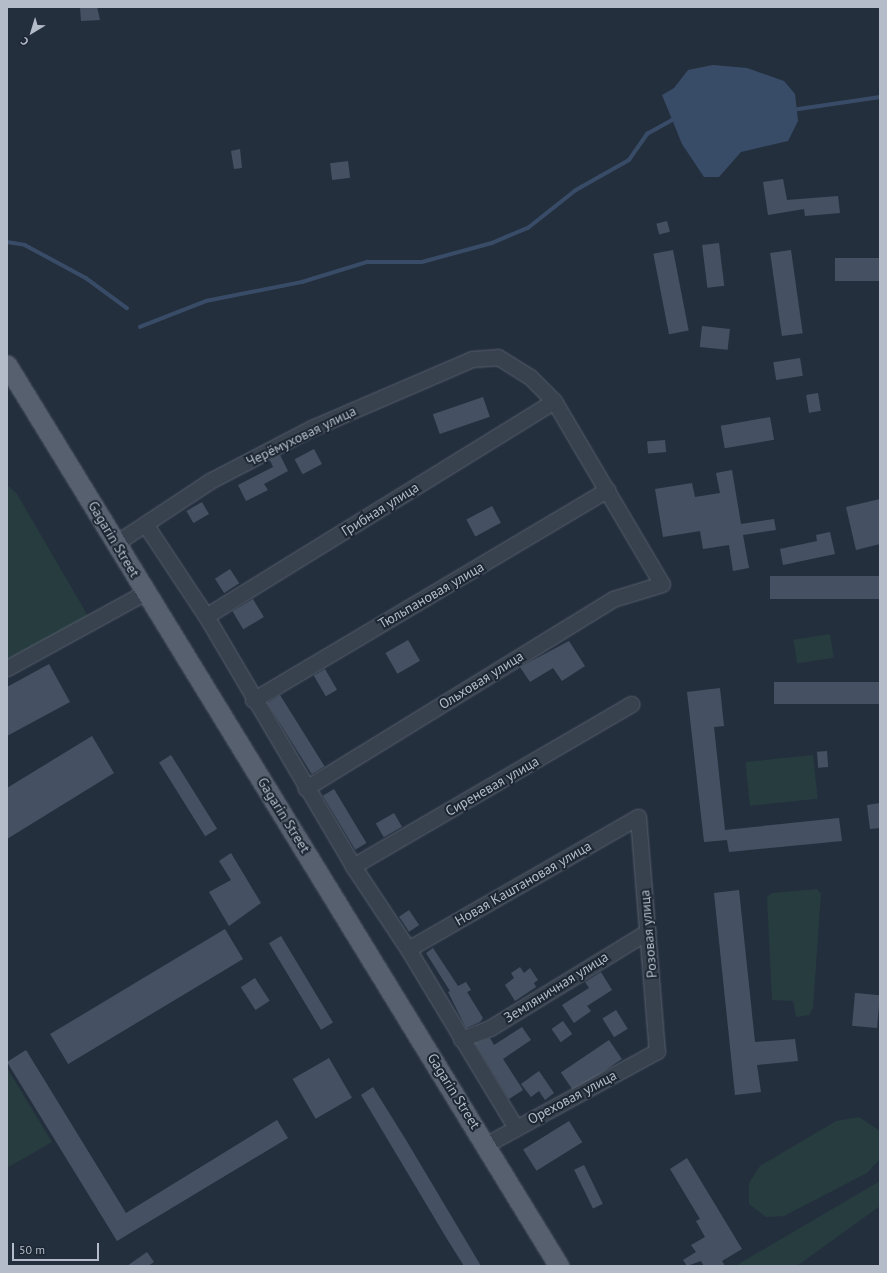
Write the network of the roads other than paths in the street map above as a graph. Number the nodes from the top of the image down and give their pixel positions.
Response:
1 (7, 365) edge
2 (554, 401) junction
3 (607, 490) junction
4 (146, 524) junction
5 (116, 543) junction
6 (146, 592) junction
7 (206, 616) junction
8 (7, 668) edge
9 (253, 700) junction
10 (631, 704) dead end
11 (306, 788) junction
12 (638, 817) joint
13 (353, 866) junction
14 (648, 931) junction
15 (408, 950) junction
16 (461, 1039) junction
17 (657, 1051) joint
18 (516, 1128) junction
19 (487, 1144) junction
20 (559, 1266) edge

1 - 5 main road, Gagarin Street
2 - 3 street
2 - 4 street, Черёмуховая улица
2 - 7 street, Грибная улица
3 - 9 street, Тюльпановая улица
3 - 11 street, Ольховая улица
4 - 5 street, Черёмуховая улица
4 - 7 street
5 - 6 main road, Gagarin Street
6 - 8 street
6 - 19 main road, Gagarin Street
7 - 9 street
9 - 11 street
10 - 13 street, Сиреневая улица
11 - 13 street
12 - 14 street, Розовая улица
12 - 15 street, Новая Каштановая улица
13 - 15 street
14 - 16 street, Земляничная улица
14 - 17 street, Розовая улица
15 - 16 street
16 - 18 street
17 - 18 street, Ореховая улица
18 - 19 street, Ореховая улица
19 - 20 main road, Gagarin Street

